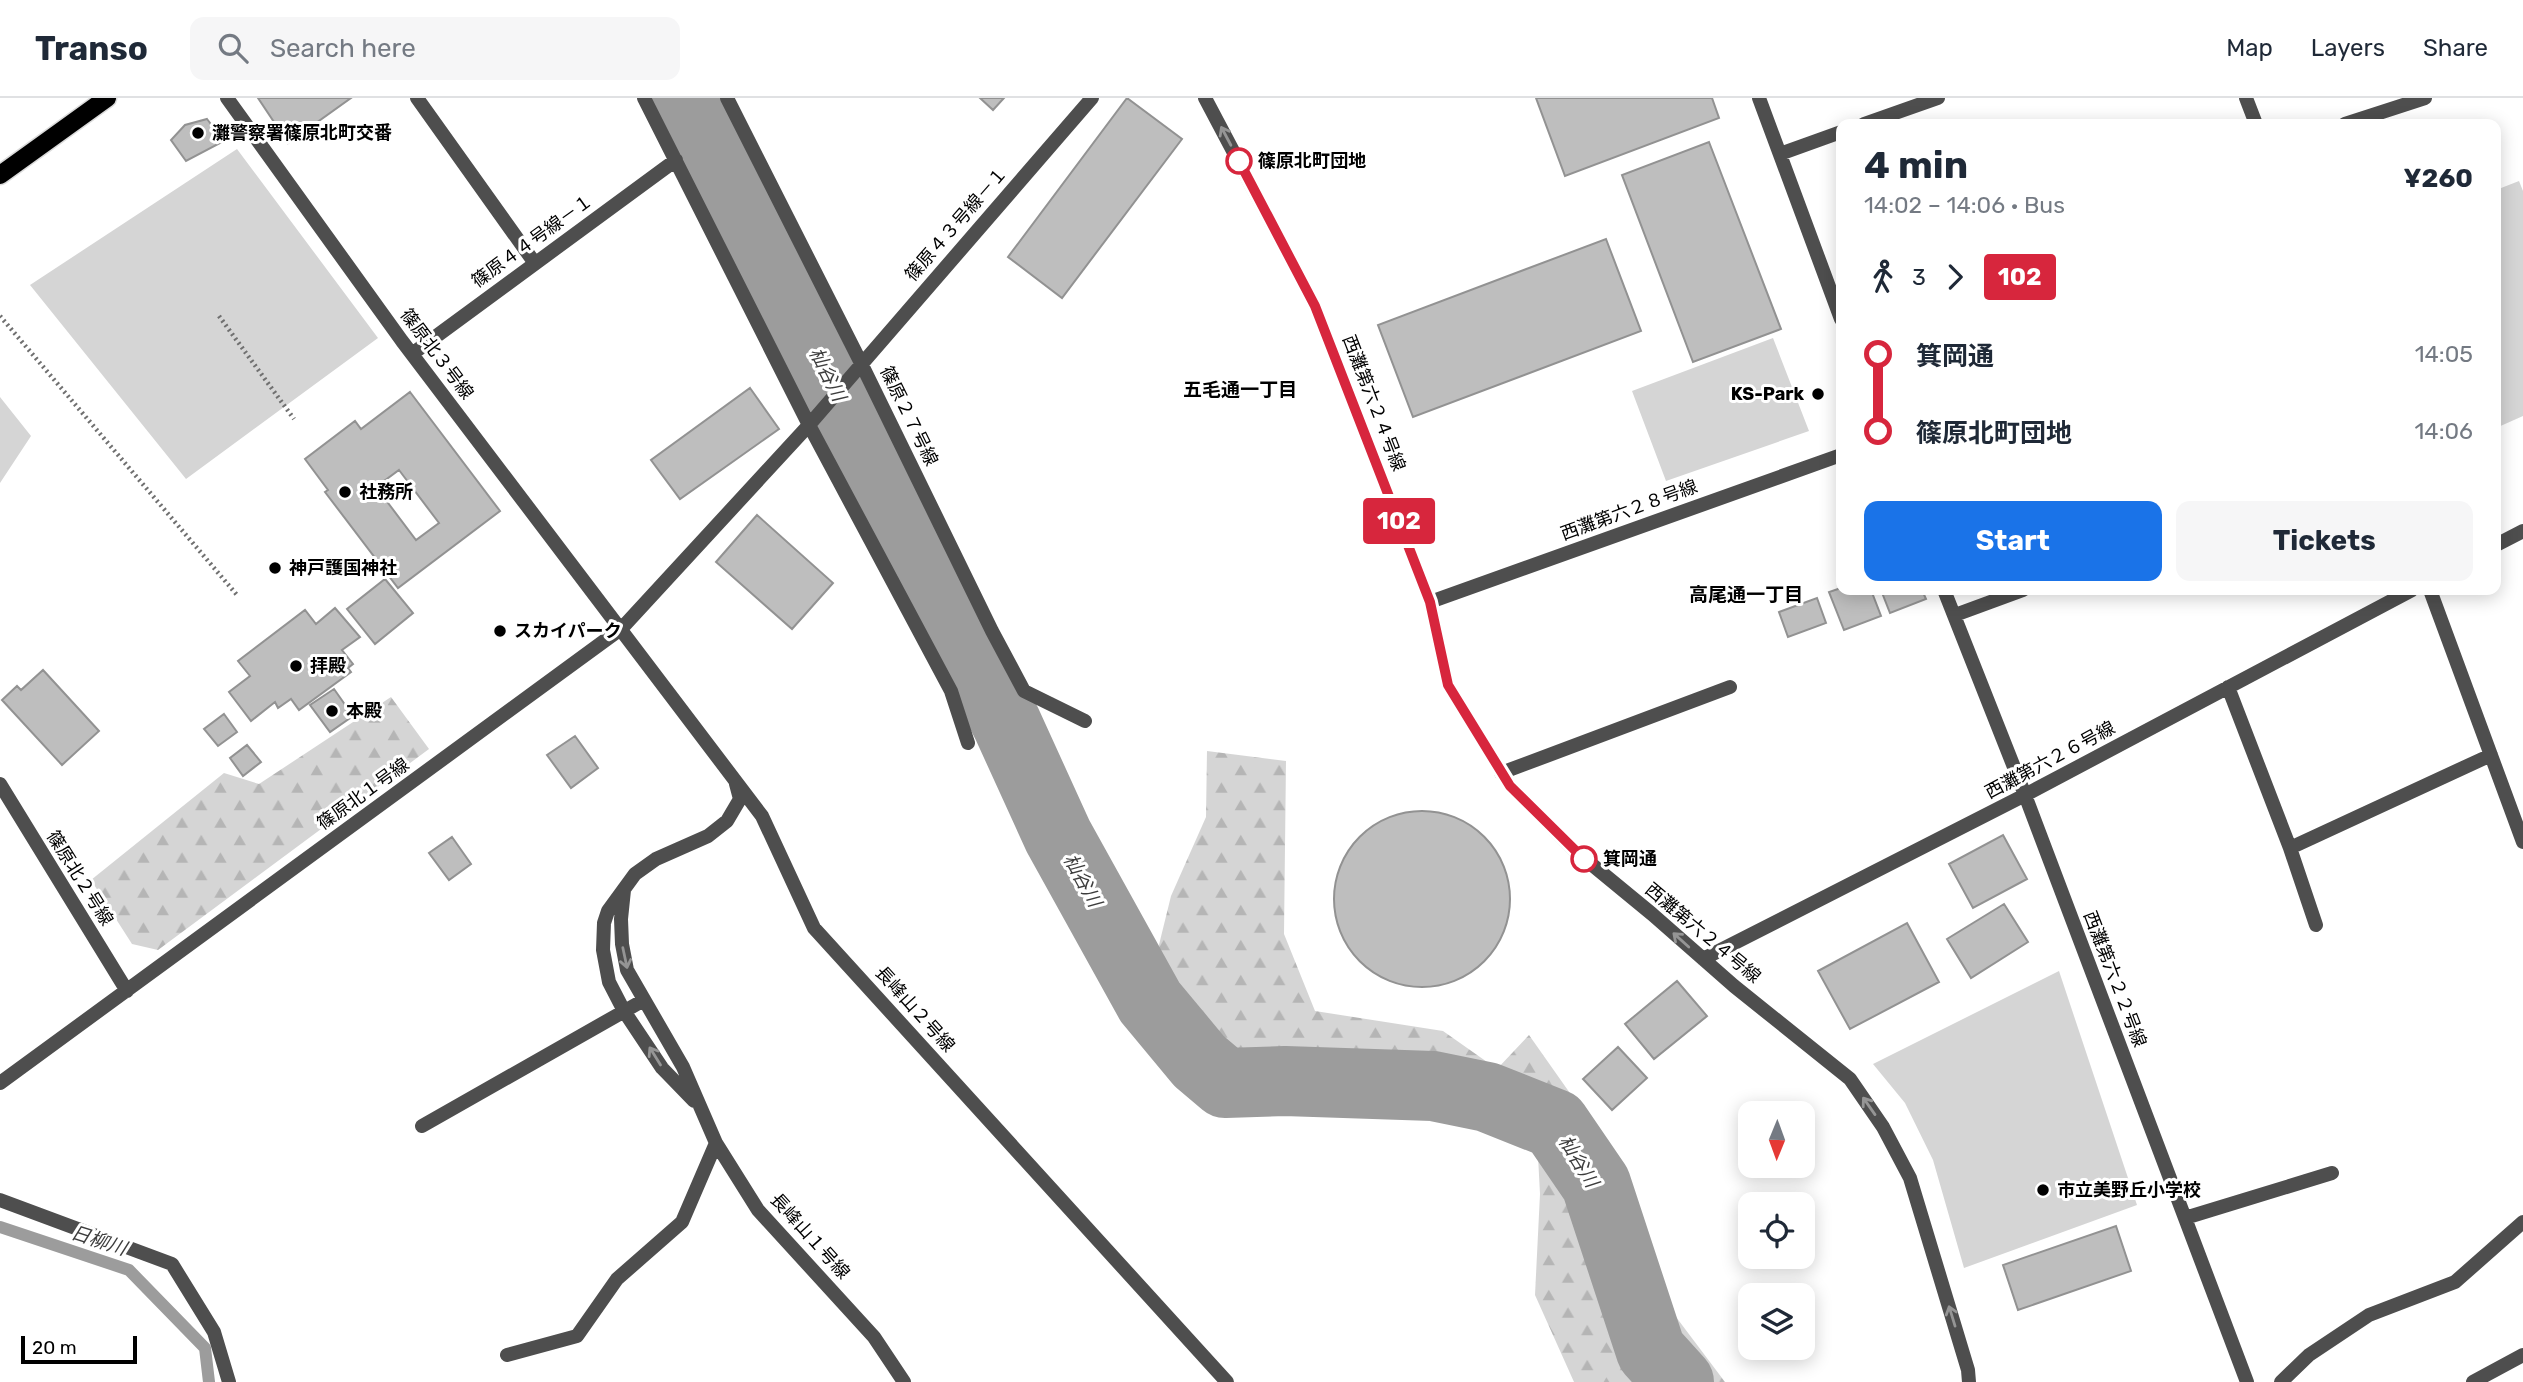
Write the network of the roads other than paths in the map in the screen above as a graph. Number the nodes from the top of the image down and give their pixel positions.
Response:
1 (107, 98) edge
2 (227, 98) edge
3 (417, 98) edge
4 (644, 98) edge
5 (727, 98) edge
6 (1092, 98) edge
7 (1205, 98) edge
8 (1759, 98) edge
9 (1938, 98) edge
10 (2246, 98) edge
11 (2425, 98) edge
12 (1878, 119) edge
13 (2254, 119) edge
14 (2360, 119) edge
15 (1836, 134) edge
16 (1780, 154) junction
17 (676, 160) junction
18 (0, 175) edge
19 (534, 262) junction
20 (1836, 301) edge
21 (412, 354) junction
22 (861, 363) junction
23 (813, 420) junction
24 (1836, 457) edge
25 (2523, 531) edge
26 (2501, 542) edge
27 (1946, 595) edge
28 (2009, 595) edge
29 (2403, 595) edge
30 (2432, 595) edge
31 (1430, 602) junction
32 (1955, 615) junction
33 (622, 628) junction
34 (1730, 687) dead end
35 (2228, 687) junction
36 (1085, 721) dead end
37 (968, 743) dead end
38 (2491, 755) junction
39 (1501, 773) junction
40 (734, 778) junction
41 (0, 784) edge
42 (2025, 795) junction
43 (2523, 842) edge
44 (2290, 848) junction
45 (624, 890) junction
46 (2316, 925) dead end
47 (1703, 960) junction
48 (127, 991) junction
49 (644, 1000) junction
50 (624, 1011) junction
51 (0, 1083) edge
52 (699, 1107) junction
53 (422, 1126) dead end
54 (716, 1143) junction
55 (2332, 1173) dead end
56 (0, 1200) edge
57 (2185, 1218) junction
58 (2523, 1222) edge
59 (507, 1355) dead end
60 (2523, 1355) edge
61 (229, 1382) edge
62 (904, 1382) edge
63 (1227, 1382) edge
64 (1969, 1382) edge
65 (2247, 1382) edge
66 (2281, 1382) edge
67 (2473, 1382) edge

1 - 18 main road
2 - 21 street, 篠原北３号線
3 - 19 street
4 - 17 street
5 - 22 street, 篠原２７号線
6 - 22 street, 篠原４３号線－１
31 -> 7 street, 西灘第六２４号線
8 - 16 street
9 - 12 street
10 - 13 street
11 - 14 street
15 - 16 street
16 - 20 street
17 - 19 street, 篠原４４号線－１
17 - 23 street
19 - 21 street, 篠原４４号線－１
21 - 33 street, 篠原北３号線
22 - 23 street, 篠原４３号線－１
22 - 36 street, 篠原２７号線
23 - 33 street
23 - 37 street
24 - 31 street, 西灘第六２８号線
25 - 26 street
27 - 32 street, 西灘第六２２号線
28 - 32 street
29 - 35 street, 西灘第六２６号線
30 - 38 street
31 - 39 street, 西灘第六２４号線
32 - 42 street, 西灘第六２２号線
33 - 40 street, 長峰山２号線
33 - 48 street, 篠原北１号線
34 - 39 street
35 - 42 street, 西灘第六２６号線
35 - 44 street
38 - 43 street
38 - 44 street
47 -> 39 street, 西灘第六２４号線
40 - 45 street, 長峰山１号線
40 - 63 street, 長峰山２号線
41 - 48 street, 篠原北２号線
42 - 47 street, 西灘第六２６号線
42 - 57 street, 西灘第六２２号線
44 - 46 street
45 -> 49 street, 長峰山１号線
45 - 50 street, 長峰山１号線
64 -> 47 street, 西灘第六２４号線
48 - 51 street, 篠原北１号線
49 - 50 street
49 - 52 street, 長峰山１号線
52 -> 50 street, 長峰山１号線
50 - 53 street
52 - 54 street, 長峰山１号線
54 - 59 street
54 - 62 street, 長峰山１号線
55 - 57 street
56 - 61 street
57 - 65 street, 西灘第六２２号線
58 - 66 street
60 - 67 street

